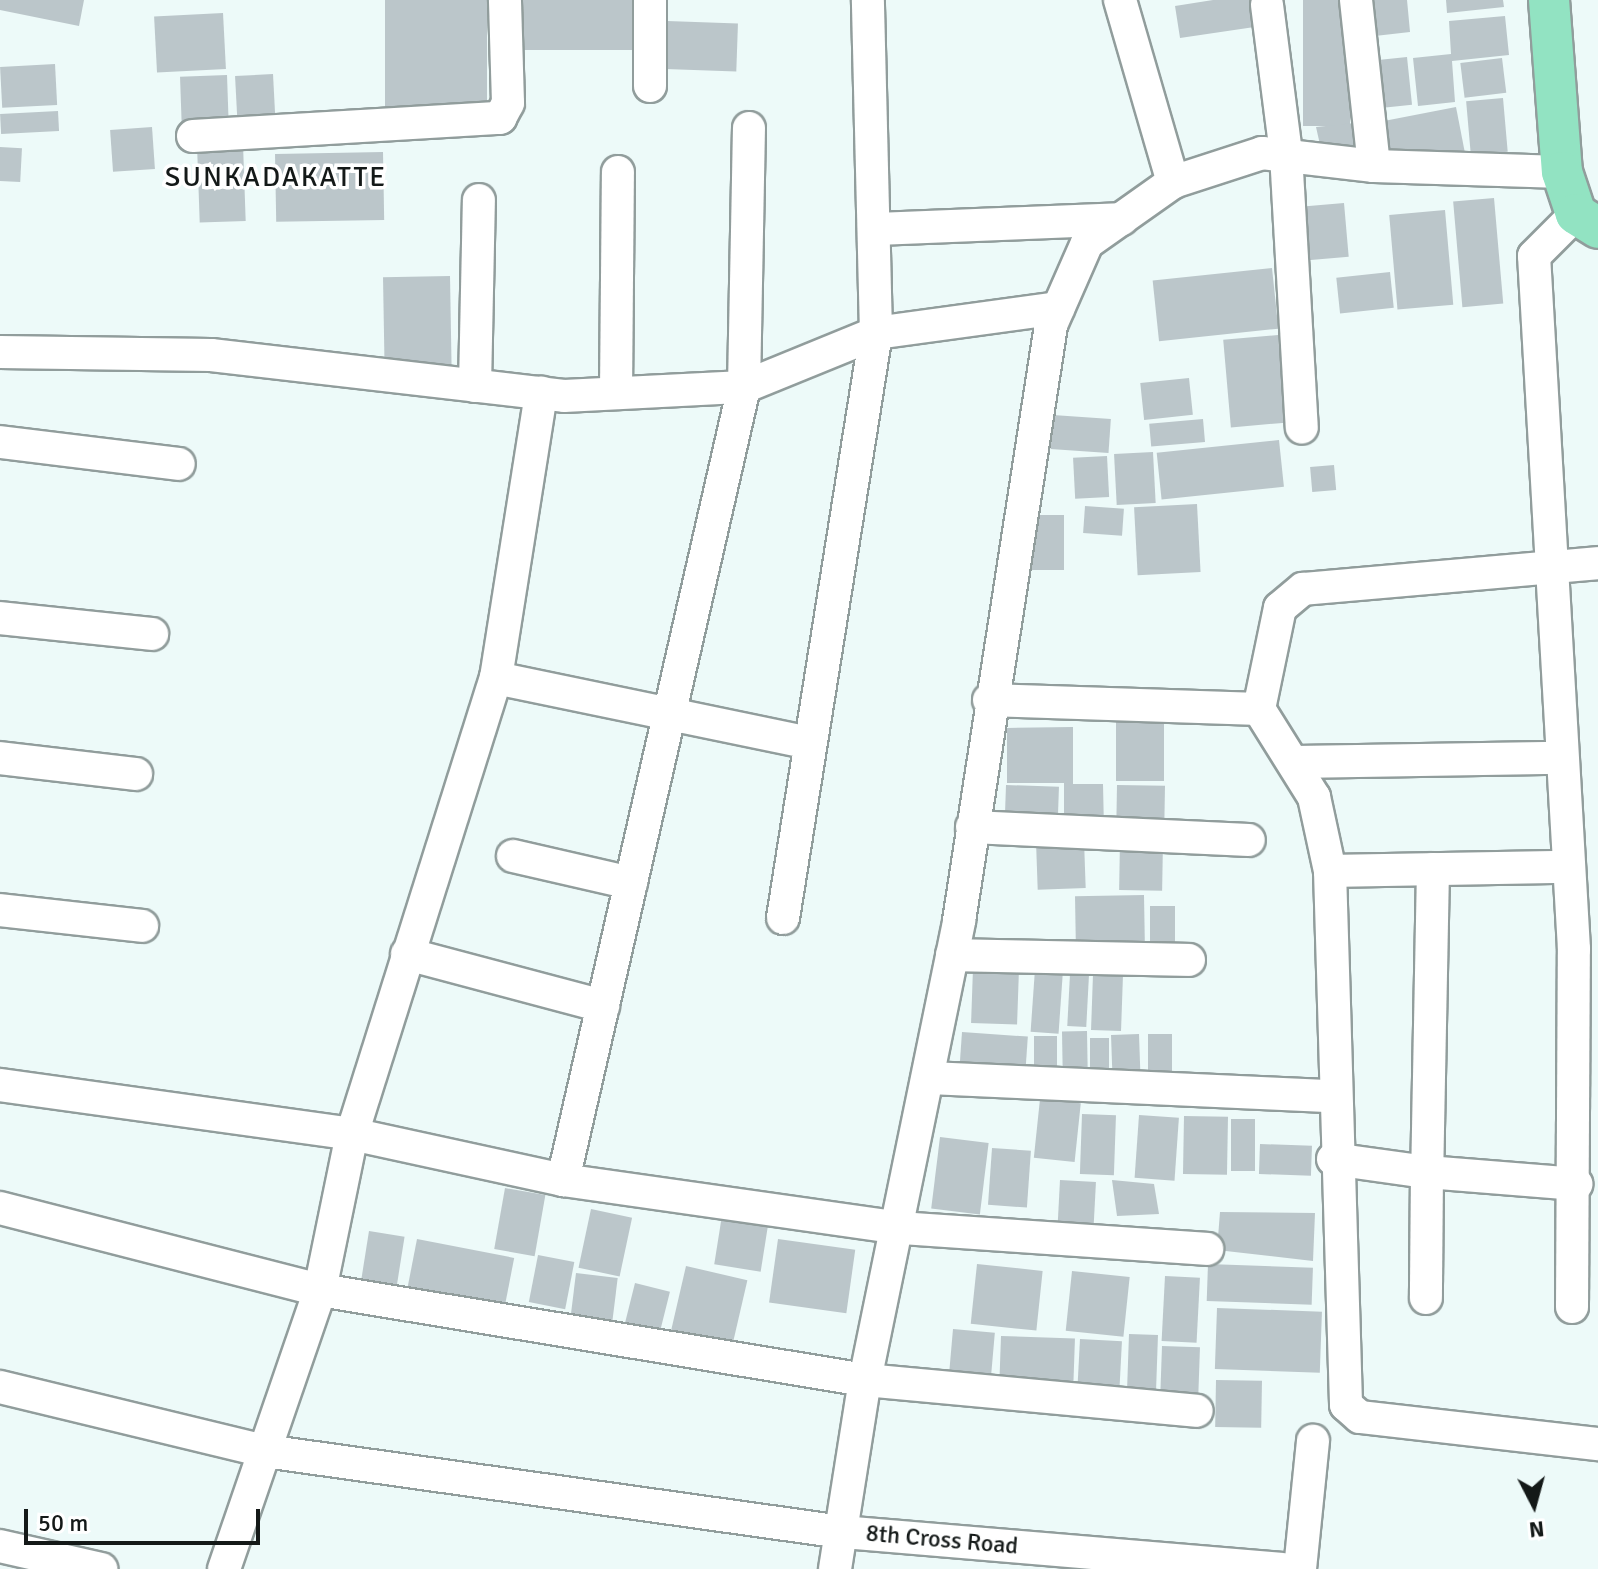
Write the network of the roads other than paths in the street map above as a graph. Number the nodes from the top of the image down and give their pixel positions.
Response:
1 (505, 0) edge
2 (650, 0) edge
3 (868, 0) edge
4 (1120, 0) edge
5 (1356, 0) edge
6 (1549, 0) edge
7 (1267, 5) dead end
8 (650, 86) dead end
9 (749, 128) dead end
10 (193, 136) dead end
11 (1286, 154) junction
12 (1374, 166) junction
13 (618, 172) dead end
14 (1562, 172) junction
15 (1173, 182) junction
16 (479, 200) dead end
17 (1122, 219) junction
18 (1587, 221) edge
19 (874, 229) junction
20 (1058, 308) junction
21 (876, 333) junction
22 (0, 352) edge
23 (475, 386) junction
24 (744, 387) junction
25 (541, 393) junction
26 (616, 393) junction
27 (1302, 428) dead end
28 (0, 442) edge
29 (179, 464) dead end
30 (1598, 563) edge
31 (1550, 565) junction
32 (0, 618) edge
33 (152, 634) dead end
34 (496, 678) junction
35 (989, 700) junction
36 (1259, 709) junction
37 (670, 714) junction
38 (810, 743) junction
39 (0, 758) edge
40 (1560, 758) junction
41 (1296, 762) junction
42 (136, 774) dead end
43 (972, 827) junction
44 (1249, 840) dead end
45 (513, 856) dead end
46 (1566, 867) junction
47 (1433, 869) junction
48 (1330, 871) junction
49 (631, 883) junction
50 (0, 910) edge
51 (783, 918) dead end
52 (142, 926) dead end
53 (407, 954) junction
54 (952, 955) junction
55 (1189, 960) dead end
56 (603, 1006) junction
57 (929, 1078) junction
58 (0, 1085) edge
59 (1333, 1096) junction
60 (352, 1134) junction
61 (1333, 1159) junction
62 (1427, 1172) junction
63 (563, 1180) junction
64 (1577, 1184) junction
65 (0, 1208) edge
66 (900, 1228) junction
67 (1207, 1249) dead end
68 (320, 1290) junction
69 (1426, 1298) dead end
70 (1572, 1307) dead end
71 (865, 1380) junction
72 (0, 1387) edge
73 (1197, 1411) dead end
74 (1313, 1441) dead end
75 (1598, 1444) edge
76 (265, 1451) junction
77 (842, 1532) junction
78 (0, 1546) edge
79 (101, 1569) edge
80 (224, 1569) edge
81 (835, 1569) edge
82 (1281, 1569) edge
83 (1300, 1569) edge

1 - 10 street
2 - 8 street
3 - 19 street
4 - 15 street
5 - 12 street
6 - 14 main road
7 - 11 street
9 - 24 street
11 - 12 street
11 - 15 street
11 - 27 street
12 - 14 street
13 - 26 street
14 - 18 main road
15 - 17 street
16 - 23 street
17 - 19 street
17 - 20 street
18 - 31 street
19 - 21 street
20 - 21 street
20 - 35 street
21 - 24 street
21 - 38 street
22 - 23 street
23 - 25 street
24 - 26 street
24 - 37 street
25 - 26 street
25 - 34 street
28 - 29 street
30 - 31 street
31 - 36 street
31 - 40 street
32 - 33 street
34 - 37 street
34 - 53 street
35 - 36 street
35 - 43 street
36 - 41 street
37 - 38 street
37 - 49 street
38 - 51 street
39 - 42 street
40 - 41 street
40 - 46 street
41 - 48 street
43 - 44 street
43 - 54 street
45 - 49 street
46 - 47 street
46 - 64 street
47 - 48 street
47 - 62 street
48 - 59 street
49 - 56 street
50 - 52 street
53 - 56 street
53 - 60 street
54 - 55 street
54 - 57 street
56 - 63 street
57 - 59 street
57 - 66 street
58 - 60 street
59 - 61 street
60 - 63 street
60 - 68 street
61 - 62 street
61 - 75 street
62 - 64 street
62 - 69 street
63 - 66 street
64 - 70 street
65 - 68 street
66 - 67 street
66 - 71 street
68 - 71 street
68 - 76 street
71 - 73 street
71 - 77 street
72 - 76 street, 8th Cross Road
74 - 83 street
76 - 77 street, 8th Cross Road
76 - 80 street
77 - 81 street
77 - 82 street, 8th Cross Road
78 - 79 street

